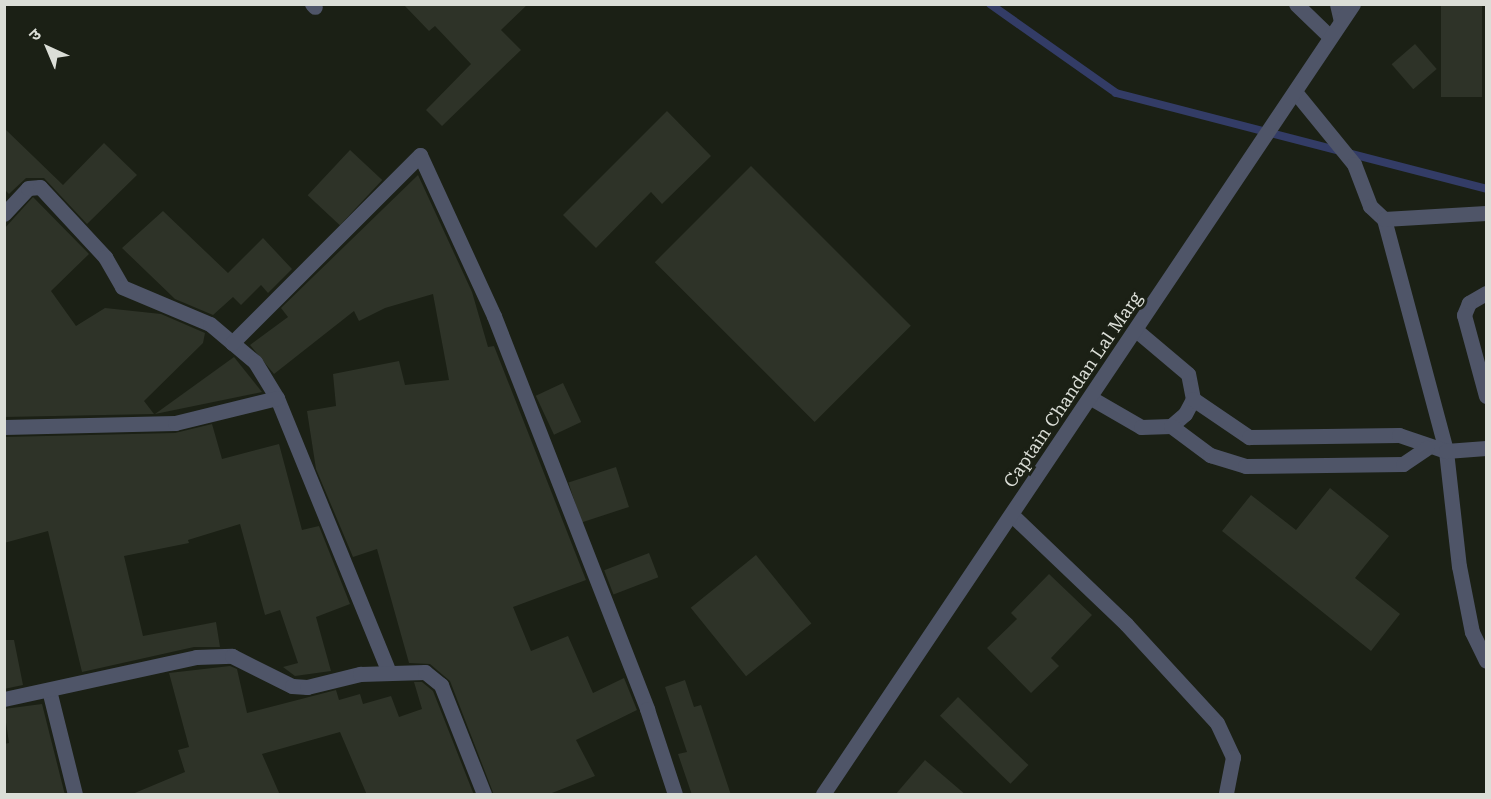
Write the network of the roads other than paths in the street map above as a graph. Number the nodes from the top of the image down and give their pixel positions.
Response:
1 (1296, 4) edge
2 (1337, 4) edge
3 (1353, 4) edge
4 (1341, 21) junction
5 (1330, 37) junction
6 (1296, 93) junction
7 (1486, 213) edge
8 (4, 214) edge
9 (1384, 219) junction
10 (1486, 293) edge
11 (1137, 331) junction
12 (232, 343) junction
13 (1486, 396) edge
14 (277, 398) junction
15 (1091, 398) junction
16 (1192, 399) junction
17 (1172, 426) junction
18 (4, 427) edge
19 (1427, 448) junction
20 (1486, 448) edge
21 (1446, 451) junction
22 (1012, 515) junction
23 (1486, 661) edge
24 (388, 670) junction
25 (49, 690) junction
26 (4, 699) edge
27 (75, 795) edge
28 (484, 795) edge
29 (675, 795) edge
30 (823, 795) edge
31 (1226, 795) edge

1 - 5 street
2 - 4 street
3 - 4 street, Captain Chandan Lal Marg
4 - 5 street, Captain Chandan Lal Marg
5 - 6 street, Captain Chandan Lal Marg
6 - 9 street
6 - 11 street, Captain Chandan Lal Marg
7 - 9 street
8 - 12 street
9 - 21 street
10 - 13 street
11 - 15 street, Captain Chandan Lal Marg
11 - 16 street
12 - 14 street
12 - 29 street
14 - 18 street
14 - 24 street
15 - 17 street
15 - 22 street, Captain Chandan Lal Marg
16 - 17 street
16 - 19 street
17 - 19 street
19 - 21 street
20 - 21 street
21 - 23 street
22 - 30 street, Captain Chandan Lal Marg
22 - 31 street
24 - 25 street
24 - 28 street
25 - 26 street
25 - 27 street

